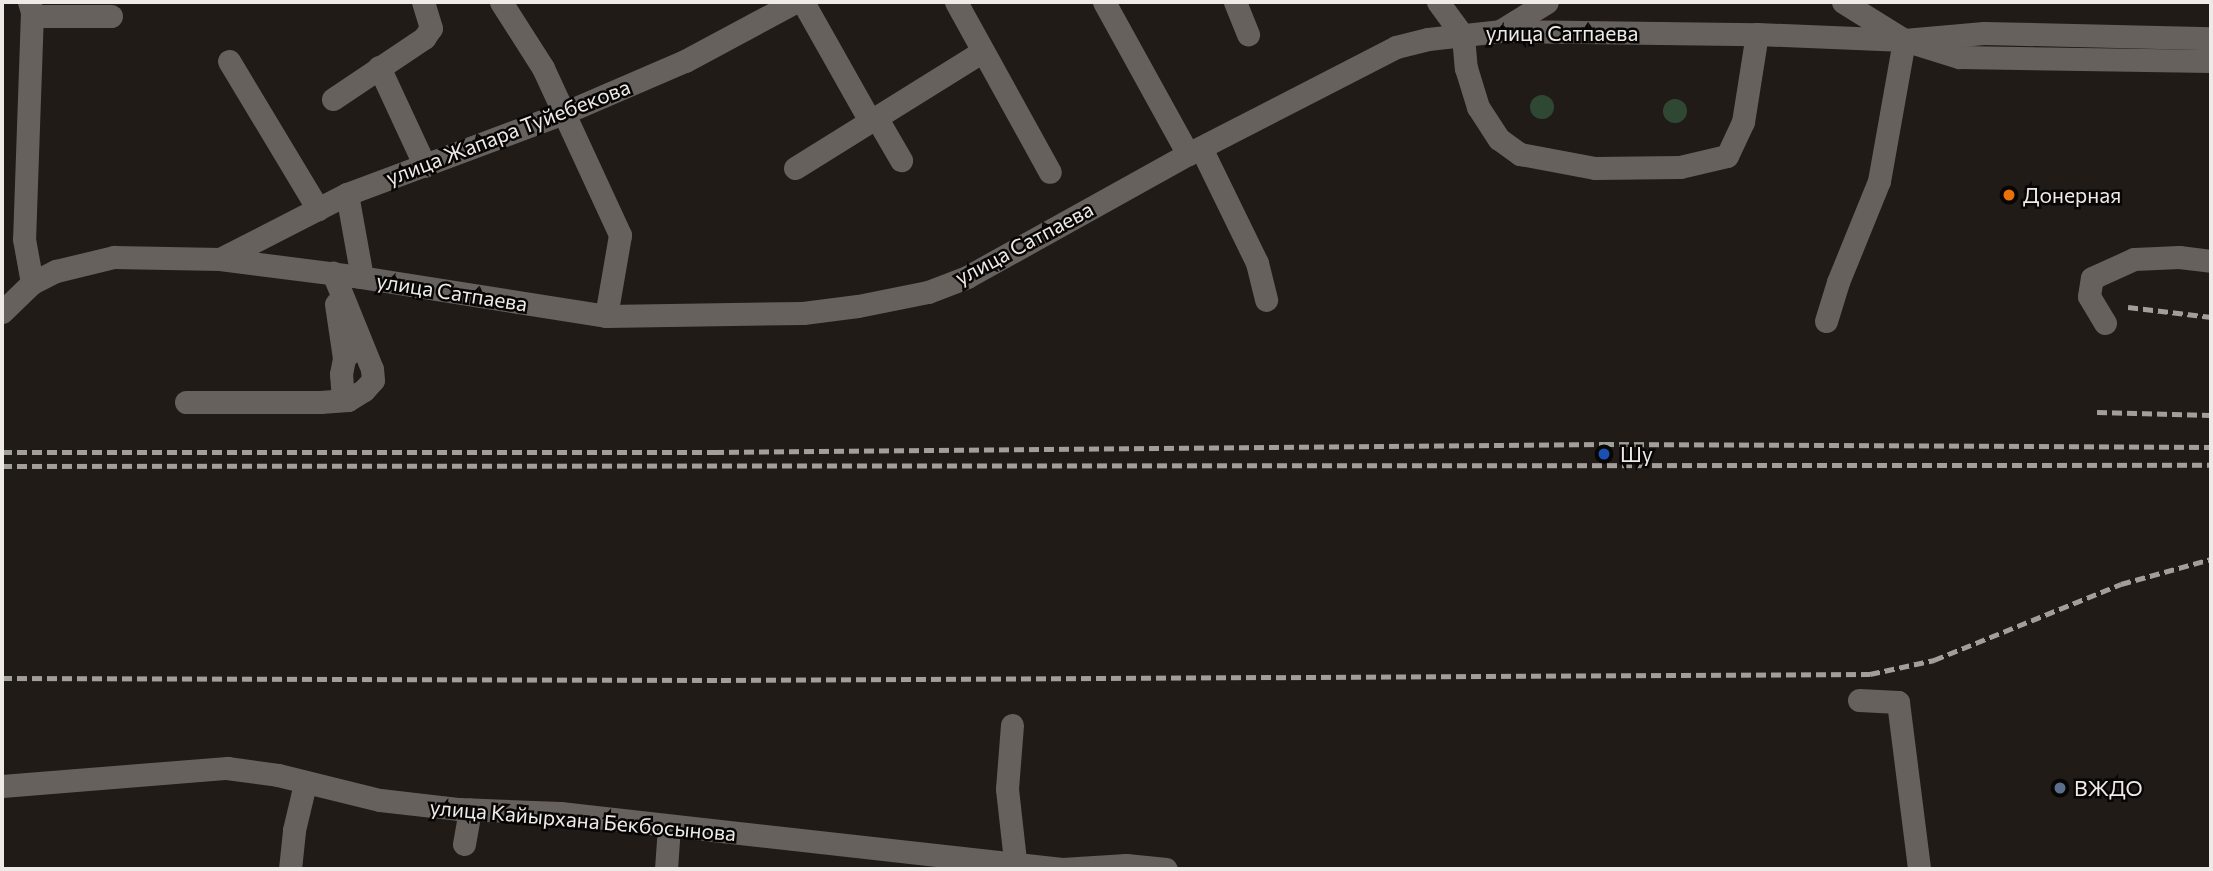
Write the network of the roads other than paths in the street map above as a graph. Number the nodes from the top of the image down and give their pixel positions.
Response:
1 (423, 2) edge
2 (501, 2) edge
3 (795, 2) edge
4 (803, 2) edge
5 (956, 2) edge
6 (1104, 2) edge
7 (1234, 2) edge
8 (1438, 2) edge
9 (1547, 2) edge
10 (1843, 2) edge
11 (31, 9) edge
12 (111, 16) dead end
13 (1500, 30) junction
14 (1248, 34) dead end
15 (1757, 34) junction
16 (1464, 36) junction
17 (2211, 38) edge
18 (1904, 40) junction
19 (982, 51) junction
20 (229, 61) dead end
21 (2211, 61) edge
22 (379, 67) junction
23 (333, 99) dead end
24 (564, 113) junction
25 (873, 119) junction
26 (1195, 151) junction
27 (901, 160) dead end
28 (425, 166) junction
29 (795, 168) dead end
30 (1050, 172) dead end
31 (347, 194) junction
32 (318, 209) junction
33 (220, 259) junction
34 (2211, 261) edge
35 (333, 273) junction
36 (362, 277) junction
37 (32, 283) junction
38 (1266, 300) dead end
39 (2, 313) edge
40 (606, 316) junction
41 (1826, 321) dead end
42 (2105, 323) dead end
43 (353, 352) junction
44 (348, 400) junction
45 (186, 402) dead end
46 (1859, 699) dead end
47 (1012, 725) dead end
48 (305, 784) junction
49 (2, 786) edge
50 (470, 810) junction
51 (669, 826) junction
52 (464, 844) dead end
53 (1016, 867) edge
54 (290, 869) edge
55 (666, 869) edge
56 (1167, 869) edge
57 (1919, 869) edge

1 - 22 street
2 - 24 street
3 - 24 street, улица Жапара Туйебекова
4 - 25 street
5 - 19 street
6 - 26 street
7 - 14 street
8 - 16 street
9 - 13 street
10 - 18 street
11 - 12 street
11 - 37 street
13 - 15 street, улица Сатпаева
13 - 16 street, улица Сатпаева
15 - 16 street
15 - 18 street, улица Сатпаева
16 - 26 street, улица Сатпаева
17 - 18 street, улица Сатпаева
18 - 21 street, улица Сатпаева
18 - 41 street
19 - 25 street
19 - 30 street
20 - 32 street
22 - 23 street
22 - 28 street
24 - 28 street, улица Жапара Туйебекова
24 - 40 street
25 - 27 street
25 - 29 street
26 - 38 street
26 - 40 street, улица Сатпаева
28 - 31 street, улица Жапара Туйебекова
31 - 32 street, улица Жапара Туйебекова
31 - 36 street
32 - 33 street, улица Жапара Туйебекова
33 - 35 street, улица Сатпаева
33 - 37 street, улица Сатпаева
34 - 42 street
35 - 36 street, улица Сатпаева
35 - 43 street
36 - 40 street, улица Сатпаева
37 - 39 street, улица Сатпаева
43 - 44 street
43 - 44 street
44 - 45 street
46 - 57 street
47 - 53 street
48 - 49 street, улица Кайырхана Бекбосынова
48 - 50 street, улица Кайырхана Бекбосынова
48 - 54 street
50 - 51 street, улица Кайырхана Бекбосынова
50 - 52 street
51 - 53 street, улица Кайырхана Бекбосынова
51 - 55 street
53 - 56 street, улица Кайырхана Бекбосынова

